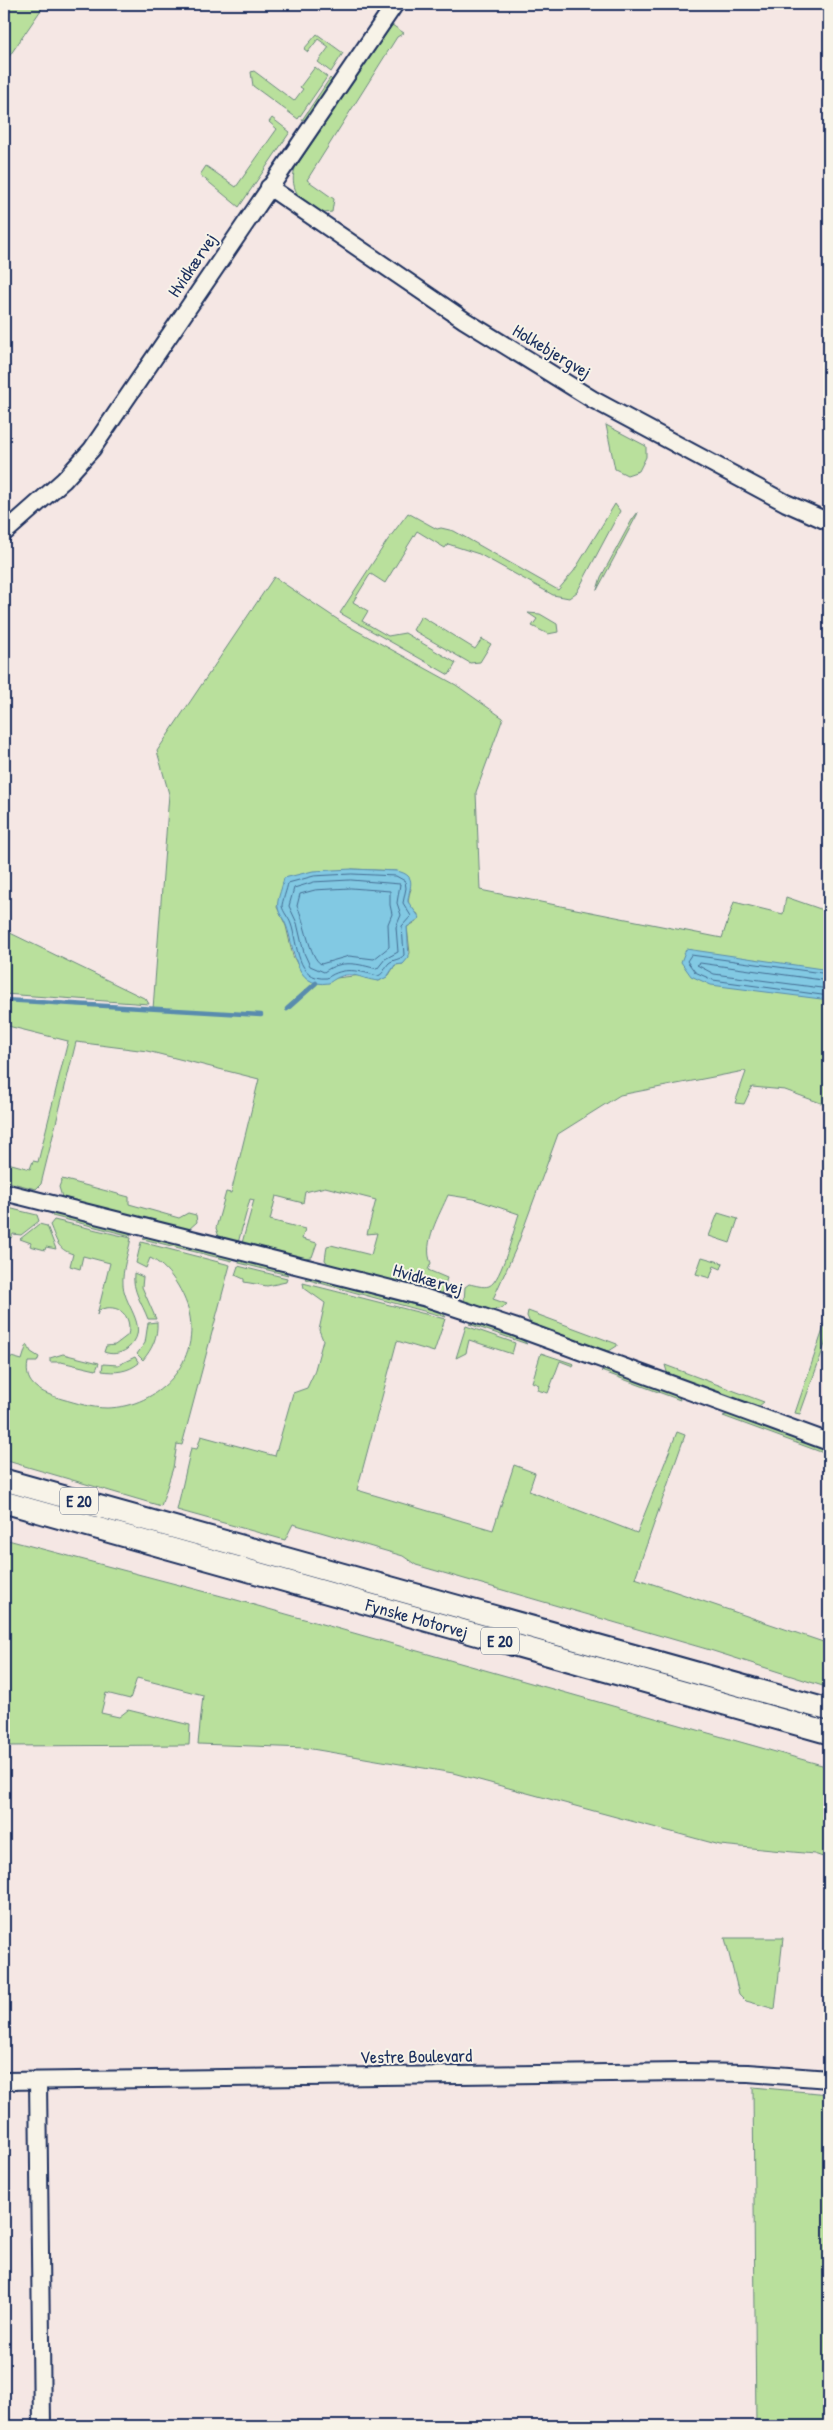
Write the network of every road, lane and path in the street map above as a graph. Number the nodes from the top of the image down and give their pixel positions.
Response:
1 (395, 4) edge
2 (269, 187) junction
3 (829, 522) edge
4 (4, 532) edge
5 (4, 1192) edge
6 (829, 1442) edge
7 (4, 1480) edge
8 (4, 1502) edge
9 (4, 1511) edge
10 (67, 1520) junction
11 (829, 1710) edge
12 (829, 1733) edge
13 (829, 2080) edge
14 (4, 2081) edge
15 (38, 2081) junction
16 (42, 2426) edge

1 - 2 street, Hvidkærvej
2 - 3 street, Holkebjergvej
2 - 4 street, Hvidkærvej
5 - 6 street, Hvidkærvej
7 - 11 highway, Fynske Motorvej / E 20
8 - 10 highway, Fynske Motorvej / E 20
9 - 10 highway
10 - 12 highway, Fynske Motorvej / E 20
13 - 15 street, Vestre Boulevard
14 - 15 street, Vestre Boulevard
15 - 16 street

